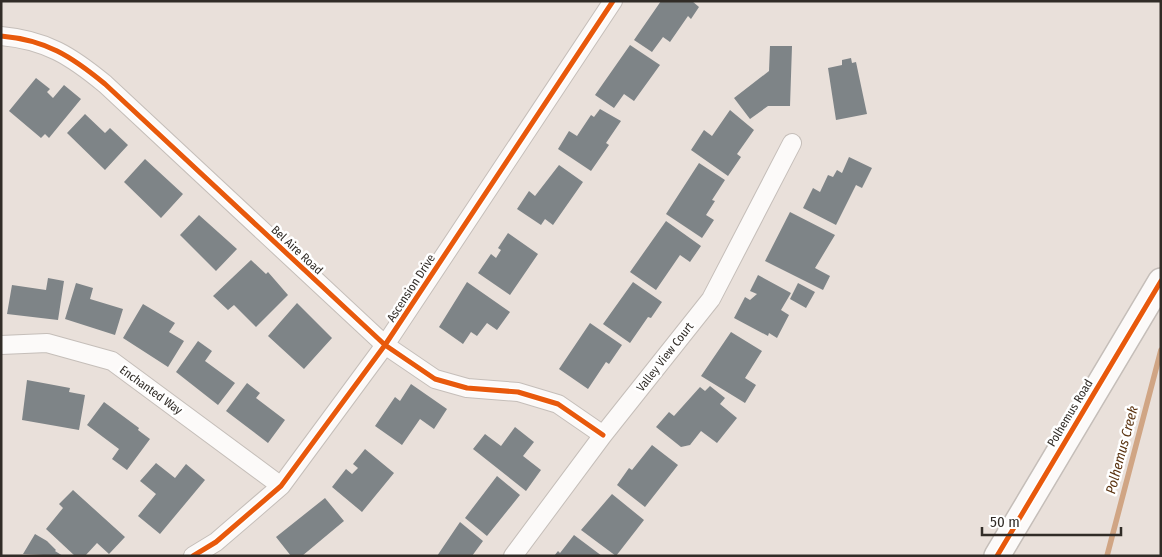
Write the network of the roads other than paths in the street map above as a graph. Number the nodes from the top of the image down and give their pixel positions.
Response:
1 (613, 1) edge
2 (1, 36) edge
3 (792, 143) dead end
4 (1161, 281) edge
5 (1, 345) edge
6 (385, 346) junction
7 (604, 435) junction
8 (281, 486) junction
9 (193, 556) edge
10 (513, 556) edge
11 (997, 556) edge

1 - 6 street, Ascension Drive
2 - 6 street, Bel Aire Road
3 - 7 street, Valley View Court
4 - 11 main road, Polhemus Road
5 - 8 street, Enchanted Way
6 - 7 street, Bel Aire Road
6 - 8 street, Ascension Drive
7 - 10 street, Valley View Court
8 - 9 street, Ascension Drive

